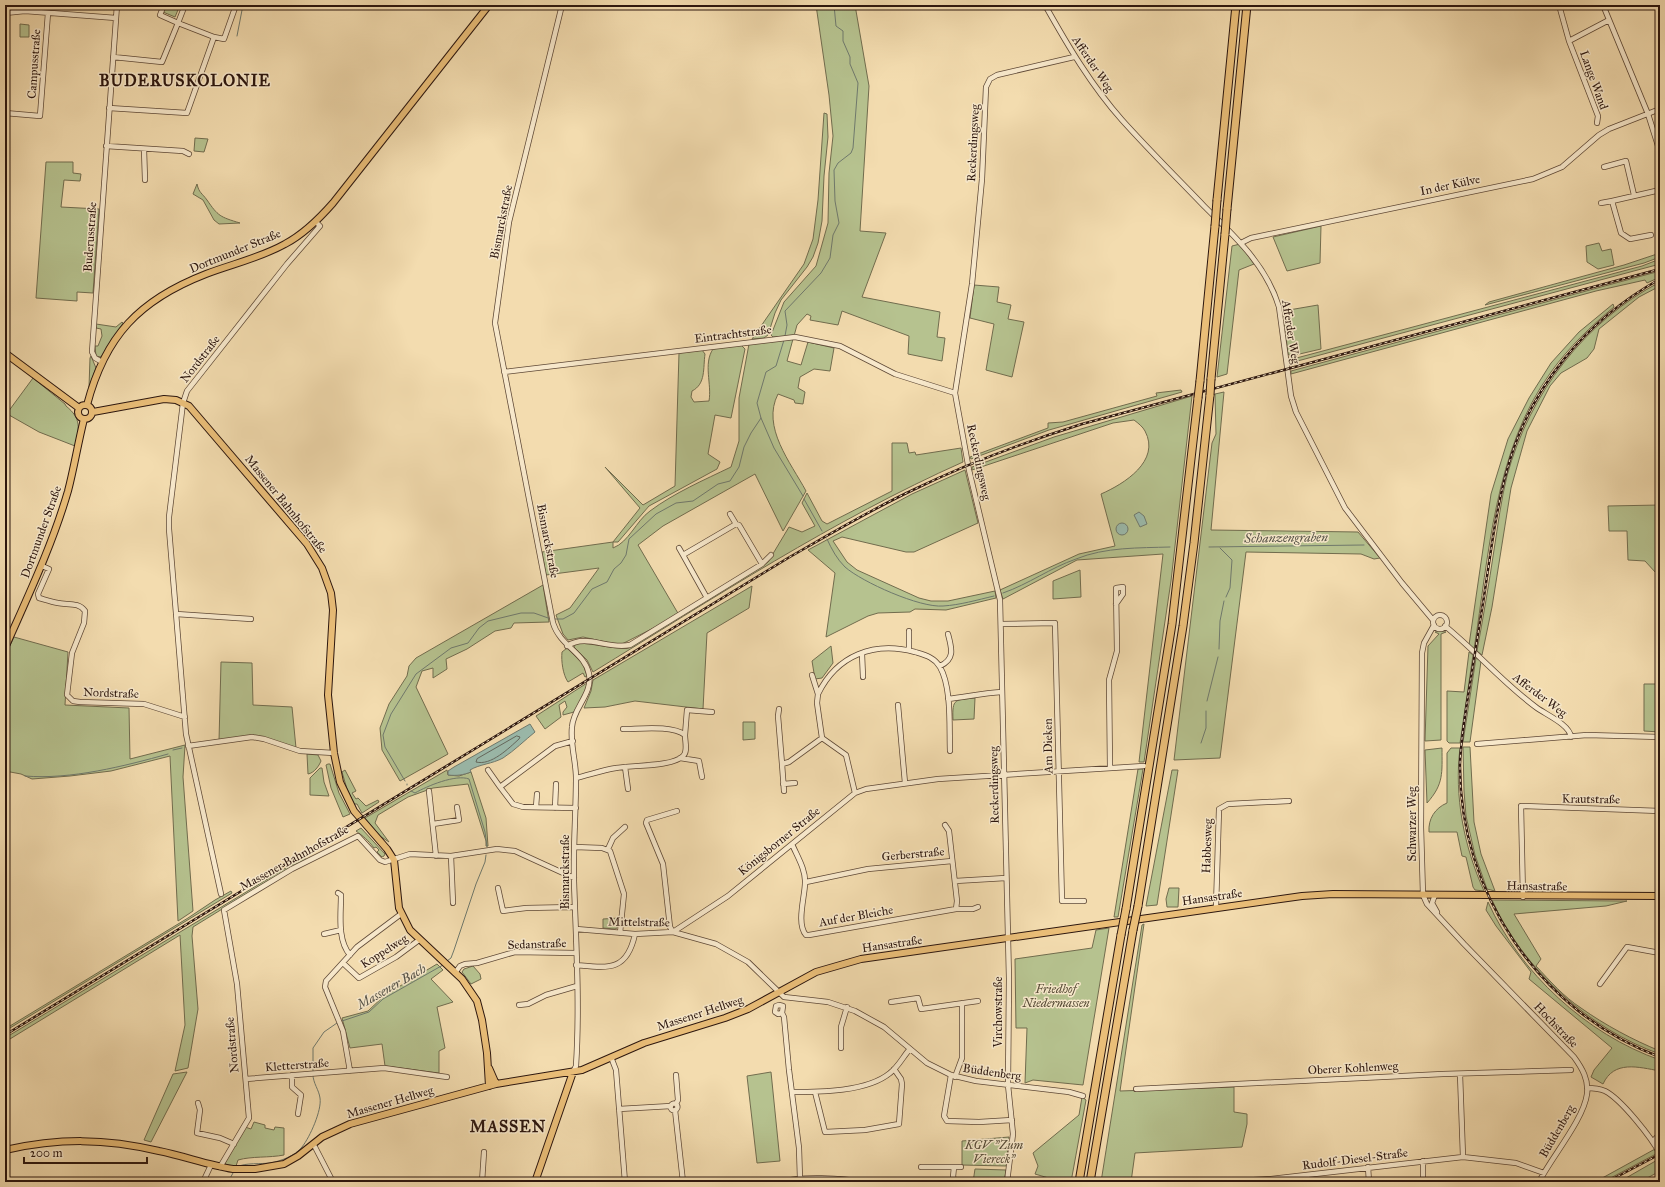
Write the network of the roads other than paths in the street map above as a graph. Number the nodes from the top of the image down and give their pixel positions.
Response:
1 (117, 5) edge
2 (164, 5) edge
3 (186, 5) edge
4 (236, 5) edge
5 (488, 5) edge
6 (562, 5) edge
7 (1045, 5) edge
8 (1236, 5) edge
9 (1247, 5) edge
10 (1559, 5) edge
11 (1603, 5) edge
12 (1659, 5) edge
13 (5, 13) edge
14 (48, 13) junction
15 (1660, 17) edge
16 (116, 18) junction
17 (1608, 20) junction
18 (178, 23) junction
19 (214, 37) junction
20 (1569, 41) junction
21 (113, 57) junction
22 (1074, 57) junction
23 (109, 108) junction
24 (1660, 109) edge
25 (5, 113) edge
26 (1648, 114) junction
27 (1597, 123) dead end
28 (106, 146) junction
29 (144, 149) junction
30 (1660, 152) edge
31 (189, 154) dead end
32 (1604, 167) dead end
33 (144, 180) dead end
34 (1660, 190) edge
35 (1634, 195) junction
36 (1612, 201) junction
37 (1601, 203) dead end
38 (316, 222) junction
39 (1651, 235) dead end
40 (1241, 243) junction
41 (5, 353) edge
42 (102, 362) junction
43 (504, 372) junction
44 (955, 393) junction
45 (183, 403) junction
46 (87, 405) junction
47 (79, 408) junction
48 (93, 412) junction
49 (84, 420) junction
50 (730, 514) dead end
51 (736, 524) junction
52 (679, 548) dead end
53 (771, 555) dead end
54 (683, 556) junction
55 (762, 564) junction
56 (42, 566) junction
57 (707, 598) junction
58 (1116, 604) dead end
59 (1424, 608) junction
60 (176, 614) junction
61 (1437, 615) junction
62 (251, 619) dead end
63 (1433, 622) junction
64 (1001, 624) junction
65 (1445, 626) junction
66 (1440, 629) junction
67 (909, 631) dead end
68 (948, 634) dead end
69 (1426, 639) junction
70 (567, 646) junction
71 (5, 648) edge
72 (909, 650) junction
73 (862, 654) junction
74 (940, 666) junction
75 (812, 675) dead end
76 (863, 677) dead end
77 (1002, 692) junction
78 (818, 694) junction
79 (948, 700) junction
80 (898, 705) dead end
81 (779, 709) dead end
82 (712, 712) dead end
83 (185, 717) junction
84 (623, 729) dead end
85 (685, 736) junction
86 (1571, 737) junction
87 (1660, 737) edge
88 (822, 738) junction
89 (573, 741) junction
90 (1477, 744) dead end
91 (188, 746) junction
92 (950, 751) dead end
93 (334, 753) junction
94 (680, 758) junction
95 (782, 764) junction
96 (1144, 766) dead end
97 (625, 767) junction
98 (1110, 768) junction
99 (488, 770) dead end
100 (1059, 772) junction
101 (1004, 774) junction
102 (702, 777) dead end
103 (576, 778) junction
104 (905, 782) junction
105 (795, 783) dead end
106 (556, 784) dead end
107 (783, 784) junction
108 (500, 787) junction
109 (628, 789) dead end
110 (429, 791) dead end
111 (784, 791) dead end
112 (855, 793) junction
113 (537, 794) dead end
114 (1289, 801) dead end
115 (457, 807) dead end
116 (536, 807) junction
117 (555, 808) junction
118 (576, 808) junction
119 (677, 811) dead end
120 (1660, 811) edge
121 (434, 824) junction
122 (945, 825) dead end
123 (625, 827) dead end
124 (792, 844) junction
125 (575, 847) junction
126 (608, 849) junction
127 (436, 856) junction
128 (451, 856) junction
129 (394, 860) junction
130 (952, 861) junction
131 (574, 878) junction
132 (1006, 878) junction
133 (955, 881) junction
134 (806, 882) junction
135 (498, 888) dead end
136 (338, 893) dead end
137 (221, 894) dead end
138 (1423, 895) junction
139 (1435, 895) junction
140 (1523, 896) junction
141 (1660, 896) edge
142 (1084, 901) dead end
143 (453, 903) dead end
144 (575, 907) junction
145 (978, 907) dead end
146 (1216, 907) junction
147 (956, 909) junction
148 (224, 914) joint
149 (401, 914) junction
150 (1441, 918) junction
151 (576, 929) junction
152 (341, 930) junction
153 (673, 932) junction
154 (620, 933) junction
155 (324, 934) dead end
156 (635, 934) junction
157 (1008, 938) junction
158 (419, 940) junction
159 (1660, 952) edge
160 (576, 953) junction
161 (350, 955) junction
162 (343, 963) junction
163 (576, 965) junction
164 (455, 973) junction
165 (1600, 984) dead end
166 (577, 986) junction
167 (778, 993) junction
168 (978, 1001) dead end
169 (891, 1002) dead end
170 (962, 1003) junction
171 (519, 1005) dead end
172 (847, 1007) junction
173 (782, 1013) dead end
174 (841, 1048) dead end
175 (909, 1050) junction
176 (611, 1057) junction
177 (489, 1068) junction
178 (894, 1069) junction
179 (1571, 1070) dead end
180 (350, 1071) junction
181 (572, 1072) junction
182 (1460, 1074) junction
183 (292, 1075) junction
184 (676, 1075) dead end
185 (953, 1076) junction
186 (447, 1077) dead end
187 (246, 1079) junction
188 (496, 1084) junction
189 (1008, 1085) junction
190 (489, 1086) junction
191 (1587, 1088) junction
192 (1136, 1089) dead end
193 (792, 1092) junction
194 (814, 1092) junction
195 (1083, 1096) dead end
196 (198, 1103) dead end
197 (676, 1104) junction
198 (671, 1106) junction
199 (619, 1109) junction
200 (675, 1110) junction
201 (298, 1114) dead end
202 (1012, 1120) junction
203 (1660, 1134) edge
204 (1653, 1141) junction
205 (234, 1144) junction
206 (315, 1147) dead end
207 (5, 1150) edge
208 (484, 1152) dead end
209 (1660, 1154) edge
210 (1463, 1157) junction
211 (1423, 1161) junction
212 (211, 1165) junction
213 (220, 1167) junction
214 (921, 1167) dead end
215 (954, 1167) junction
216 (961, 1167) dead end
217 (1368, 1167) junction
218 (1544, 1173) junction
219 (800, 1179) junction
220 (892, 1180) dead end
221 (847, 1181) edge
222 (203, 1182) edge
223 (333, 1182) edge
224 (482, 1182) edge
225 (535, 1182) edge
226 (625, 1182) edge
227 (683, 1182) edge
228 (784, 1182) edge
229 (860, 1182) edge
230 (866, 1182) edge
231 (956, 1182) edge
232 (1007, 1182) edge
233 (1079, 1182) edge
234 (1090, 1182) edge
235 (1218, 1182) edge
236 (1368, 1182) edge
237 (1424, 1182) edge
238 (1539, 1182) edge

1 - 16 street, Buderusstraße
2 - 18 street
3 - 18 street
4 - 19 street
5 - 38 main road, Dortmunder Straße
6 - 43 street, Bismarckstraße
7 - 22 street, Afferder Weg
8 - 233 highway, bridge
9 - 234 highway, bridge
10 - 20 street
11 - 17 street
12 - 15 street
13 - 14 street
14 - 16 street
14 - 25 street, Campusstraße
16 - 21 street, Buderusstraße
17 - 20 street, Lange Wand
17 - 26 street
18 - 19 street
18 - 21 street
19 - 23 street
20 - 27 street, Lange Wand
21 - 23 street, Buderusstraße
22 - 40 street, Afferder Weg
22 - 44 street, Reckerdingsweg
23 - 28 street, Buderusstraße
24 - 26 street, In der Külve
26 - 30 street
26 - 40 street, In der Külve
28 - 29 street
28 - 42 street, Buderusstraße
29 - 31 street
29 - 33 street
32 - 35 street
34 - 35 street
35 - 36 street
36 - 37 street
36 - 39 street
38 - 42 main road, Dortmunder Straße
38 - 45 street, Nordstraße
40 - 59 street, Afferder Weg
41 - 47 main road
42 - 46 main road, Dortmunder Straße
43 - 44 street, Eintrachtstraße
43 - 70 street, Bismarckstraße
44 - 64 street, Reckerdingsweg
45 - 48 main road, Massener Bahnhofstraße
45 - 60 street, Nordstraße
45 - 93 main road, Massener Bahnhofstraße
46 - 47 main road
46 - 48 main road
47 - 49 main road
48 - 49 main road
49 - 56 main road, Dortmunder Straße
50 - 51 street
51 - 54 street
51 - 55 street
52 - 54 street
53 - 55 street
54 - 57 street
55 - 57 street
56 - 71 main road, Dortmunder Straße
56 - 83 street, Nordstraße
57 - 70 street
58 - 98 street
59 - 61 street, Afferder Weg
59 - 63 street, Afferder Weg
60 - 62 street
60 - 83 street, Nordstraße
61 - 63 street
61 - 65 street
63 - 66 street
63 - 69 street, Schwarzer Weg
64 - 77 street, Reckerdingsweg
64 - 100 street, Am Dieken
65 - 66 street
65 - 86 street, Afferder Weg
66 - 69 street
67 - 72 street
68 - 74 street
69 - 138 street, Schwarzer Weg
70 - 89 street, Bismarckstraße
72 - 73 street
72 - 74 street
73 - 76 street
73 - 78 street
74 - 79 street
75 - 78 street
77 - 79 street
77 - 101 street, Reckerdingsweg
78 - 88 street
79 - 92 street
80 - 104 street
81 - 95 street
82 - 85 street
83 - 91 street, Nordstraße
84 - 85 street
85 - 94 street
86 - 87 street
86 - 90 street
88 - 95 street
88 - 112 street
89 - 103 street, Bismarckstraße
89 - 108 street
91 - 93 street
91 - 137 street, Nordstraße
93 - 129 main road, Massener Bahnhofstraße
94 - 97 street
94 - 102 street
95 - 107 street
96 - 98 street, Königsborner Straße
97 - 103 street
97 - 109 street
98 - 100 street, Königsborner Straße
99 - 108 street
100 - 101 street, Königsborner Straße
100 - 142 street, Am Dieken
101 - 104 street, Königsborner Straße
101 - 132 street, Reckerdingsweg
103 - 118 street, Bismarckstraße
104 - 112 street, Königsborner Straße
105 - 107 street
106 - 117 street
107 - 111 street
108 - 116 street
110 - 121 street
112 - 124 street, Königsborner Straße
113 - 116 street
114 - 146 street, Habbesweg
115 - 121 street
116 - 117 street
117 - 118 street
118 - 125 street, Bismarckstraße
119 - 153 street
120 - 140 street, Krautstraße
121 - 127 street
122 - 130 street
123 - 126 street
124 - 134 street, Auf der Bleiche
124 - 153 street, Königsborner Straße
125 - 126 street
125 - 131 street, Bismarckstraße
126 - 154 street
127 - 128 street
127 - 129 street
128 - 131 street
128 - 143 street
129 - 148 street, Massener Bahnhofstraße
129 - 149 main road, Massener Bahnhofstraße
130 - 133 street, Gerberstraße
130 - 134 street, Gerberstraße
131 - 144 street, Bismarckstraße
132 - 133 street
132 - 157 street, Reckerdingsweg
133 - 147 street
134 - 147 street, Auf der Bleiche
135 - 144 street
136 - 152 street
138 - 139 main road, Hansastraße
138 - 146 main road, Hansastraße
138 - 150 street, Hochstraße
139 - 140 main road, Hansastraße
139 - 150 street, Hochstraße
140 - 141 main road, Hansastraße
144 - 151 street, Bismarckstraße
145 - 147 street, Auf der Bleiche
146 - 157 main road, Hansastraße
148 - 187 street, Nordstraße
149 - 158 main road, Massener Bahnhofstraße
149 - 161 street
150 - 191 street, Hochstraße
151 - 154 street, Mittelstraße
151 - 160 street, Bismarckstraße
152 - 155 street
152 - 161 street
153 - 156 street, Mittelstraße
153 - 167 street, Mittelstraße
154 - 156 street, Mittelstraße
156 - 163 street, Sedanstraße
157 - 167 main road, Hansastraße
157 - 189 street, Virchowstraße
158 - 162 street, Koppelweg
158 - 164 main road, Massener Bahnhofstraße
159 - 165 street
160 - 163 street, Bismarckstraße
160 - 164 street, Sedanstraße
161 - 162 street
162 - 180 street
163 - 166 street, Bismarckstraße
164 - 177 main road, Massener Bahnhofstraße
166 - 171 street
166 - 181 street, Bismarckstraße
167 - 172 street, Büddenberg
167 - 176 main road, Massener Hellweg
168 - 170 street
169 - 170 street
170 - 185 street
172 - 174 street
172 - 175 street, Büddenberg
173 - 193 street
175 - 178 street
175 - 185 street, Büddenberg
176 - 181 main road, Massener Hellweg
176 - 199 street
177 - 188 main road, Massener Bahnhofstraße
177 - 190 main road, Massener Bahnhofstraße
178 - 194 street
178 - 194 street
179 - 182 street, Oberer Kohlenweg
180 - 183 street, Kletterstraße
180 - 186 street, Kletterstraße
181 - 188 main road, Massener Hellweg
181 - 225 main road
182 - 192 street, Oberer Kohlenweg
182 - 210 street
183 - 187 street, Kletterstraße
183 - 201 street
184 - 197 street
185 - 189 street, Büddenberg
185 - 202 street
187 - 205 street, Nordstraße
188 - 190 main road, Massener Hellweg
189 - 195 street, Büddenberg
189 - 202 street, Virchowstraße
190 - 213 main road, Massener Hellweg
191 - 204 street
191 - 218 street, Büddenberg
193 - 194 street
193 - 219 street
196 - 205 street
197 - 198 street
197 - 200 street
198 - 199 street
198 - 200 street
199 - 226 street
200 - 227 street
202 - 232 street, Virchowstraße
203 - 204 street
204 - 209 street
205 - 213 street, Nordstraße
206 - 223 street
207 - 212 main road, Massener Hellweg
208 - 224 street
210 - 211 street, Rudolf-Diesel-Straße
210 - 218 street, Rudolf-Diesel-Straße
211 - 217 street, Rudolf-Diesel-Straße
211 - 237 street, Rudolf-Diesel-Straße
212 - 213 main road, Massener Hellweg
212 - 222 street
214 - 215 street
215 - 216 street
215 - 231 street
217 - 235 street, Rudolf-Diesel-Straße
217 - 236 street
218 - 238 street, Büddenberg
219 - 221 street
219 - 228 street
220 - 230 street
221 - 229 street

